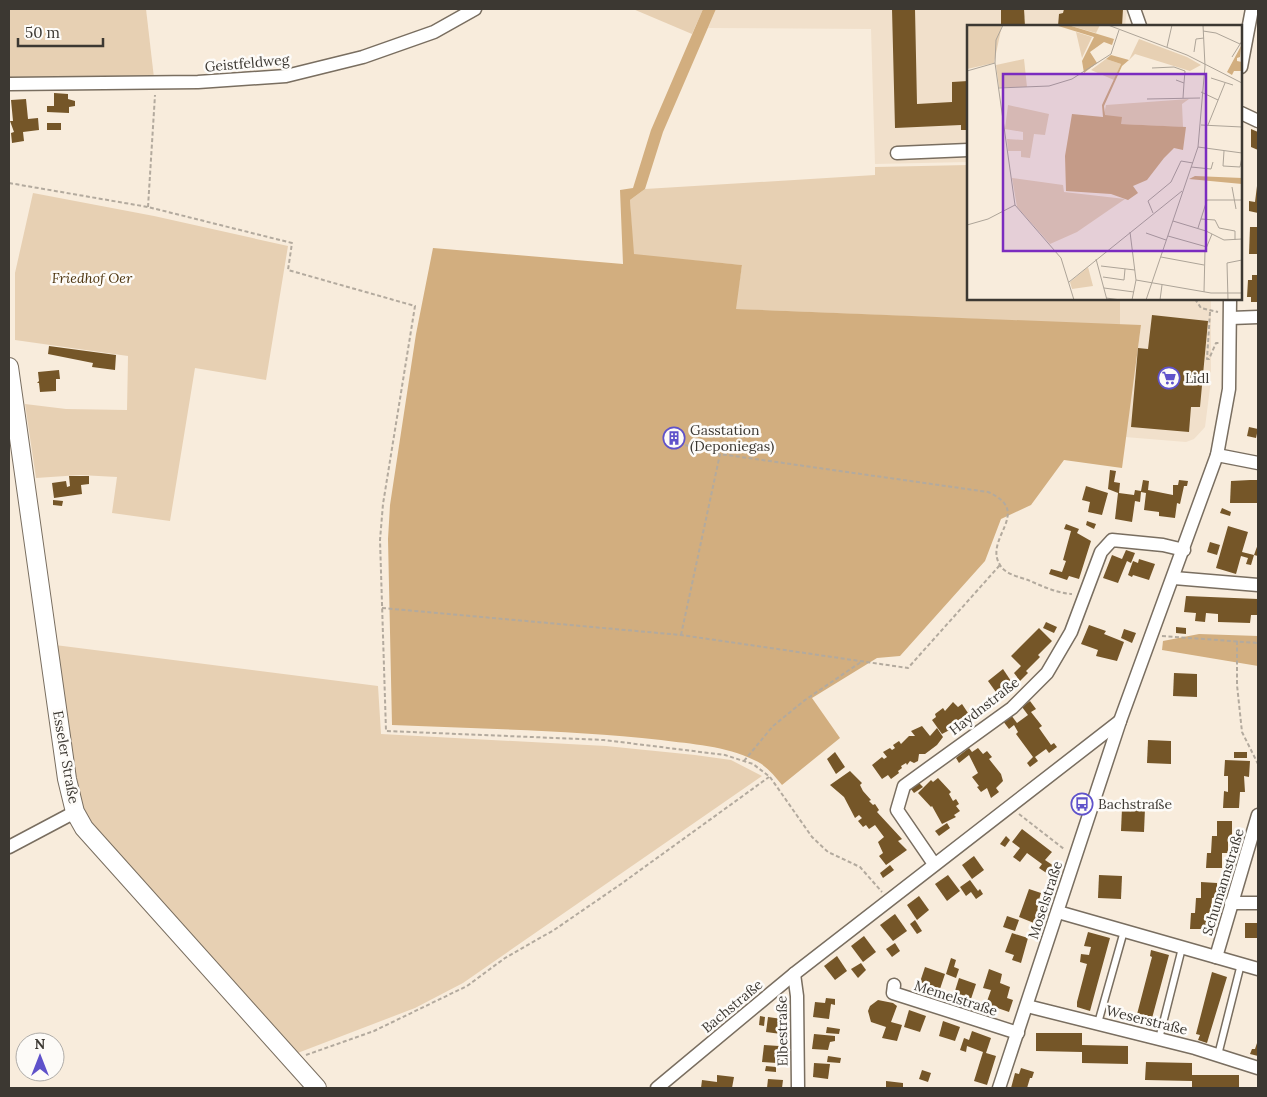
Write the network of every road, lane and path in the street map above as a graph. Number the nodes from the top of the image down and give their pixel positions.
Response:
1 (475, 9) edge
2 (1134, 9) edge
3 (1252, 9) edge
4 (1140, 25) edge
5 (1242, 62) edge
6 (156, 82) junction
7 (9, 84) edge
8 (1242, 113) edge
9 (1258, 121) edge
10 (967, 150) edge
11 (897, 153) dead end
12 (9, 183) edge
13 (148, 207) junction
14 (1196, 300) edge
15 (1230, 300) edge
16 (1210, 312) junction
17 (1226, 315) junction
18 (1258, 317) edge
19 (1222, 343) dead end
20 (9, 367) edge
21 (685, 445) dead end
22 (720, 454) junction
23 (1217, 455) junction
24 (1258, 463) edge
25 (1184, 550) junction
26 (1000, 565) junction
27 (1174, 578) junction
28 (1258, 585) edge
29 (1084, 598) junction
30 (382, 608) junction
31 (681, 635) junction
32 (1153, 635) junction
33 (1237, 641) junction
34 (1258, 643) edge
35 (861, 662) junction
36 (1120, 721) junction
37 (744, 761) junction
38 (1258, 764) edge
39 (770, 777) junction
40 (1009, 806) junction
41 (75, 812) junction
42 (1258, 816) edge
43 (9, 847) edge
44 (1075, 858) junction
45 (934, 864) junction
46 (888, 900) junction
47 (1231, 903) junction
48 (1258, 904) edge
49 (1058, 912) junction
50 (1124, 931) junction
51 (1182, 948) junction
52 (1216, 957) junction
53 (1241, 964) junction
54 (1258, 969) edge
55 (794, 974) junction
56 (894, 985) dead end
57 (1027, 1006) junction
58 (1098, 1023) junction
59 (1018, 1034) junction
60 (1159, 1039) junction
61 (1218, 1055) junction
62 (292, 1060) junction
63 (1258, 1068) edge
64 (317, 1088) edge
65 (657, 1088) edge
66 (798, 1088) edge
67 (999, 1088) edge

1 - 6 street, Geistfeldweg
2 - 4 street
3 - 5 street
6 - 7 street, Geistfeldweg
6 - 13 path
8 - 9 street
10 - 11 street
12 - 13 path
13 - 30 path
14 - 16 path
15 - 17 street
16 - 17 path
16 - 19 path
17 - 18 street
17 - 23 street
20 - 41 main road, Esseler Straße
21 - 22 path
22 - 26 path
22 - 31 path
23 - 24 street
23 - 25 street
25 - 27 street
25 - 29 street, Haydnstraße
26 - 29 path
26 - 35 path
27 - 28 street
27 - 32 street
29 - 45 street, Haydnstraße
30 - 31 path
30 - 37 path
31 - 35 path
32 - 33 path
32 - 36 street
33 - 34 path
33 - 38 path
35 - 37 path
36 - 40 street, Bachstraße
36 - 44 street, Moselstraße
37 - 39 path
39 - 46 path
39 - 62 path
40 - 44 path
40 - 45 street, Bachstraße
41 - 43 street
41 - 62 main road, Esseler Straße
42 - 47 street, Schumannstraße
44 - 49 street, Moselstraße
45 - 46 street, Bachstraße
46 - 55 street, Bachstraße
47 - 48 street
47 - 52 street, Schumannstraße
49 - 50 street
49 - 57 street, Moselstraße
50 - 51 street
50 - 58 lane
51 - 52 street
51 - 60 lane
52 - 53 street
53 - 54 street
53 - 61 lane
55 - 65 street, Bachstraße
55 - 66 street, Elbestraße
56 - 59 street, Memelstraße
57 - 58 street, Weserstraße
57 - 59 street, Moselstraße
58 - 60 street, Weserstraße
59 - 67 street, Moselstraße
60 - 61 street, Weserstraße
61 - 63 street, Weserstraße
62 - 64 main road, Esseler Straße

